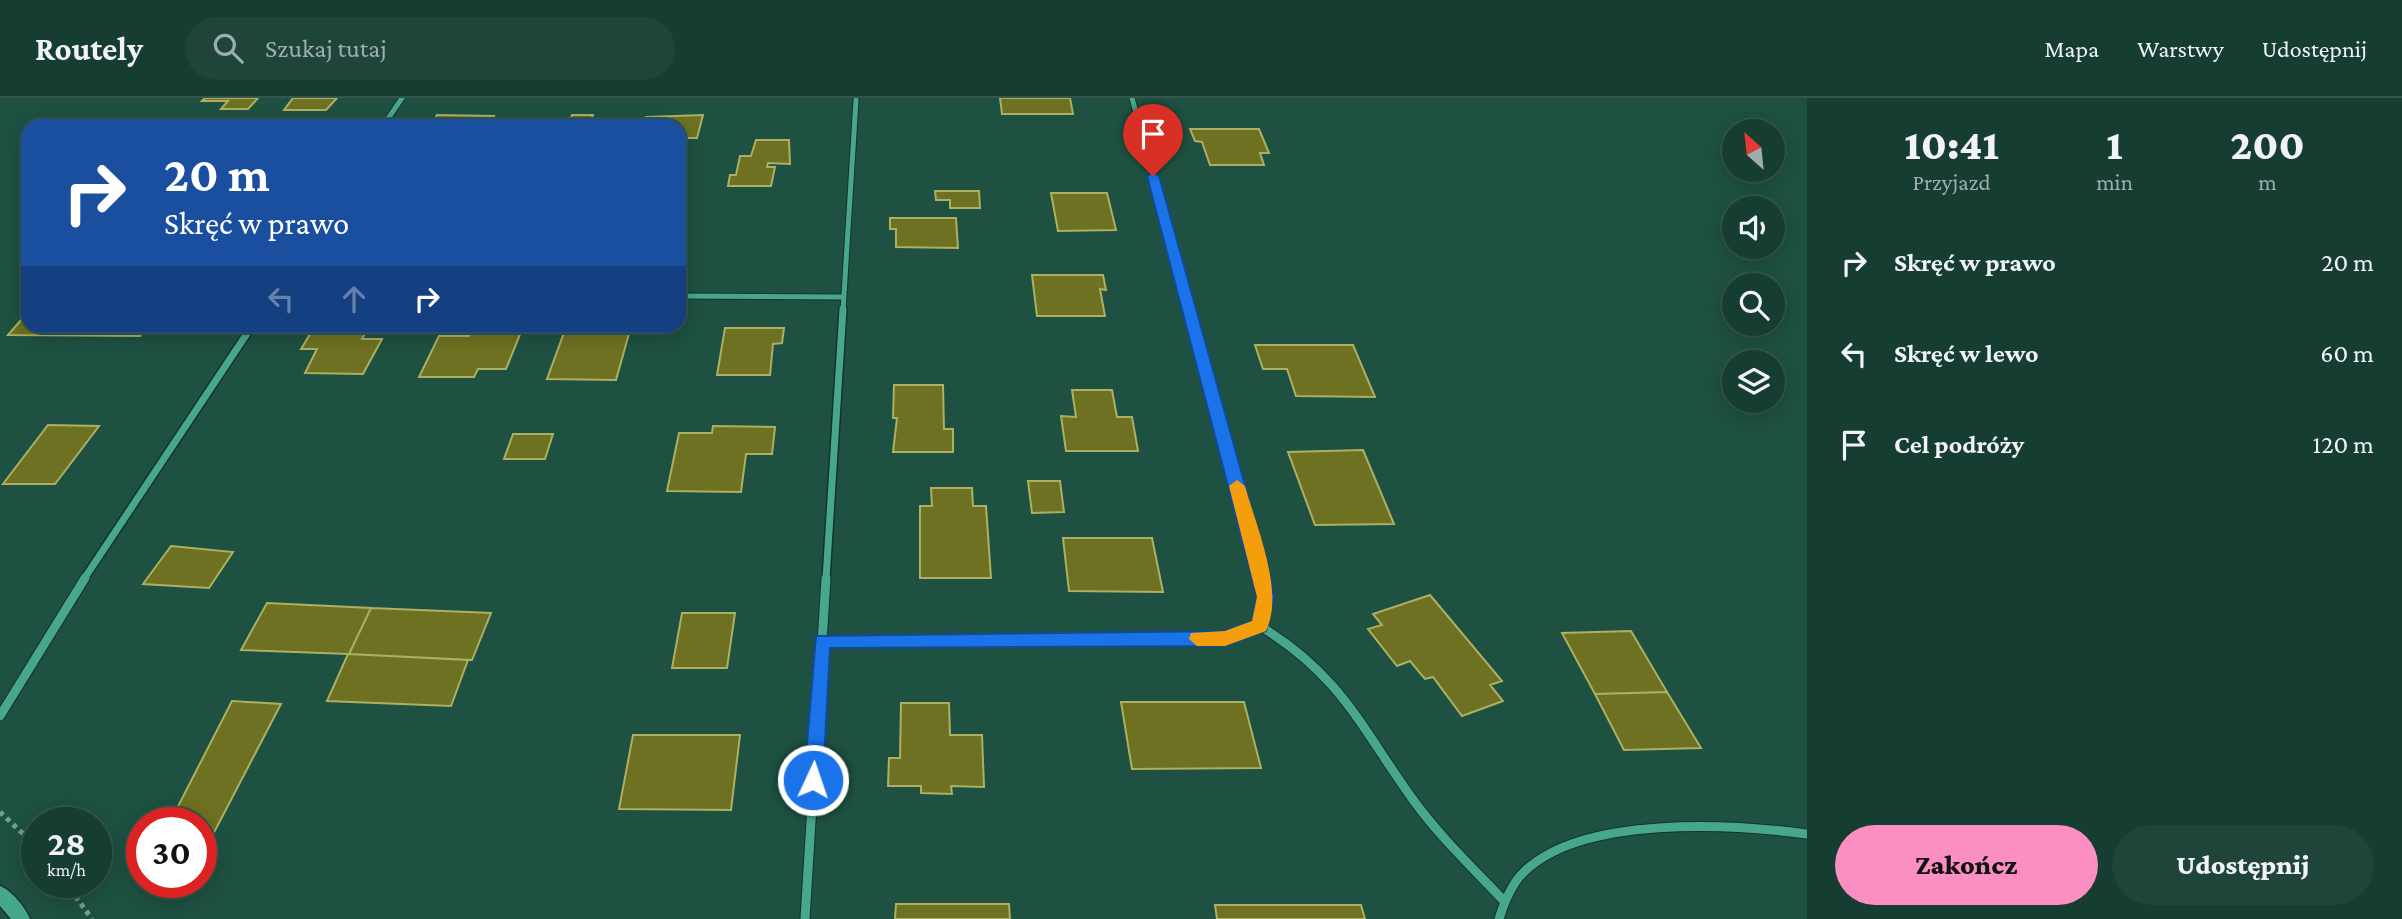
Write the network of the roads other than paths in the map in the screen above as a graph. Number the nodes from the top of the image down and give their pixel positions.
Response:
1 (402, 98) edge
2 (1132, 98) edge
3 (856, 100) dead end
4 (388, 119) edge
5 (686, 296) edge
6 (844, 297) junction
7 (247, 333) edge
8 (1259, 626) junction
9 (822, 641) junction
10 (0, 716) edge
11 (1807, 834) edge
12 (0, 894) edge
13 (1504, 901) junction
14 (22, 919) edge
15 (805, 919) edge
16 (1499, 919) edge

1 - 4 street
2 - 8 street
3 - 6 street
5 - 6 street
6 - 9 street
7 - 10 street
8 - 9 street
8 - 13 street
9 - 15 street
11 - 13 street
12 - 14 street
13 - 16 street

